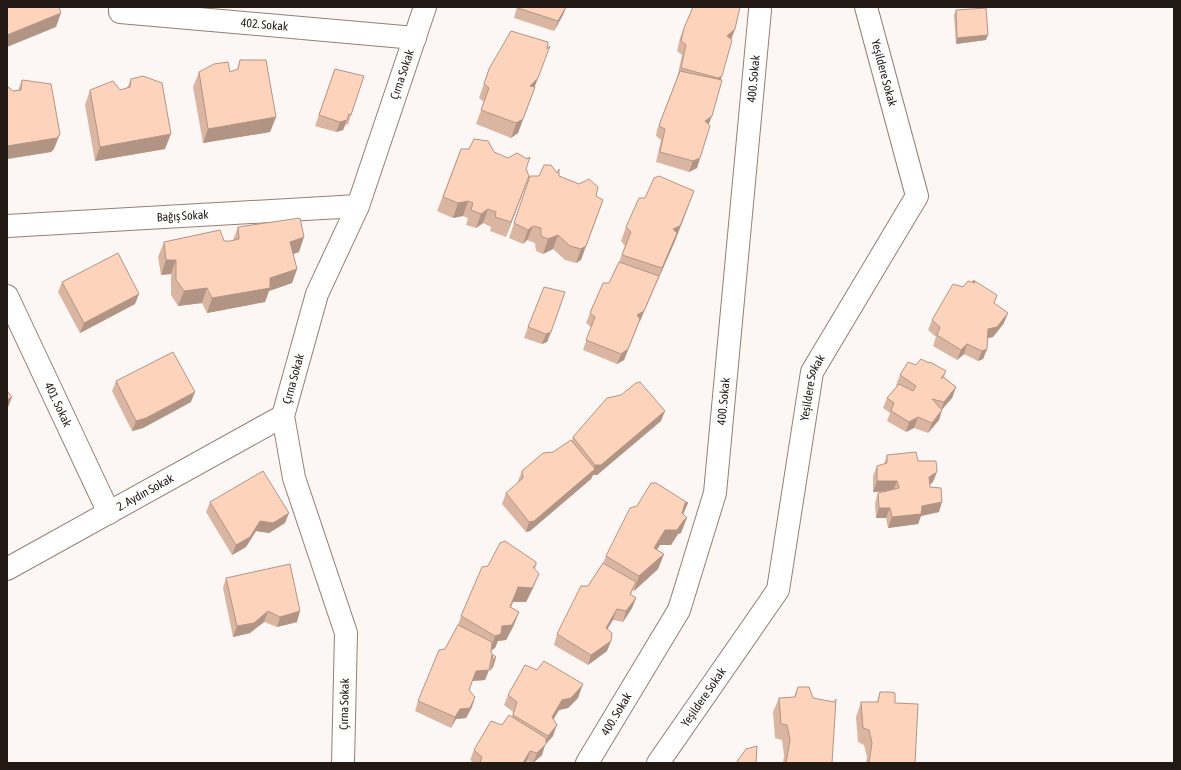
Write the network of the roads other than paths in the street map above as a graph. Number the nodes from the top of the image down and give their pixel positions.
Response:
1 (120, 7) edge
2 (425, 7) edge
3 (866, 7) edge
4 (760, 10) dead end
5 (249, 15) edge
6 (414, 38) junction
7 (358, 206) junction
8 (7, 226) edge
9 (7, 296) edge
10 (283, 416) junction
11 (109, 512) junction
12 (7, 569) edge
13 (343, 763) edge
14 (587, 763) edge
15 (658, 763) edge

1 - 5 street, 402. Sokak
2 - 6 street, Çırna Sokak
3 - 15 street, Yeşildere Sokak
4 - 14 street, 400. Sokak
5 - 6 street, 402. Sokak
6 - 7 street, Çırna Sokak
7 - 8 street, Bağış Sokak
7 - 10 street, Çırna Sokak
9 - 11 street, 401. Sokak
10 - 11 street, 2. Aydın Sokak
10 - 13 street, Çırna Sokak
11 - 12 street, 2. Aydın Sokak

